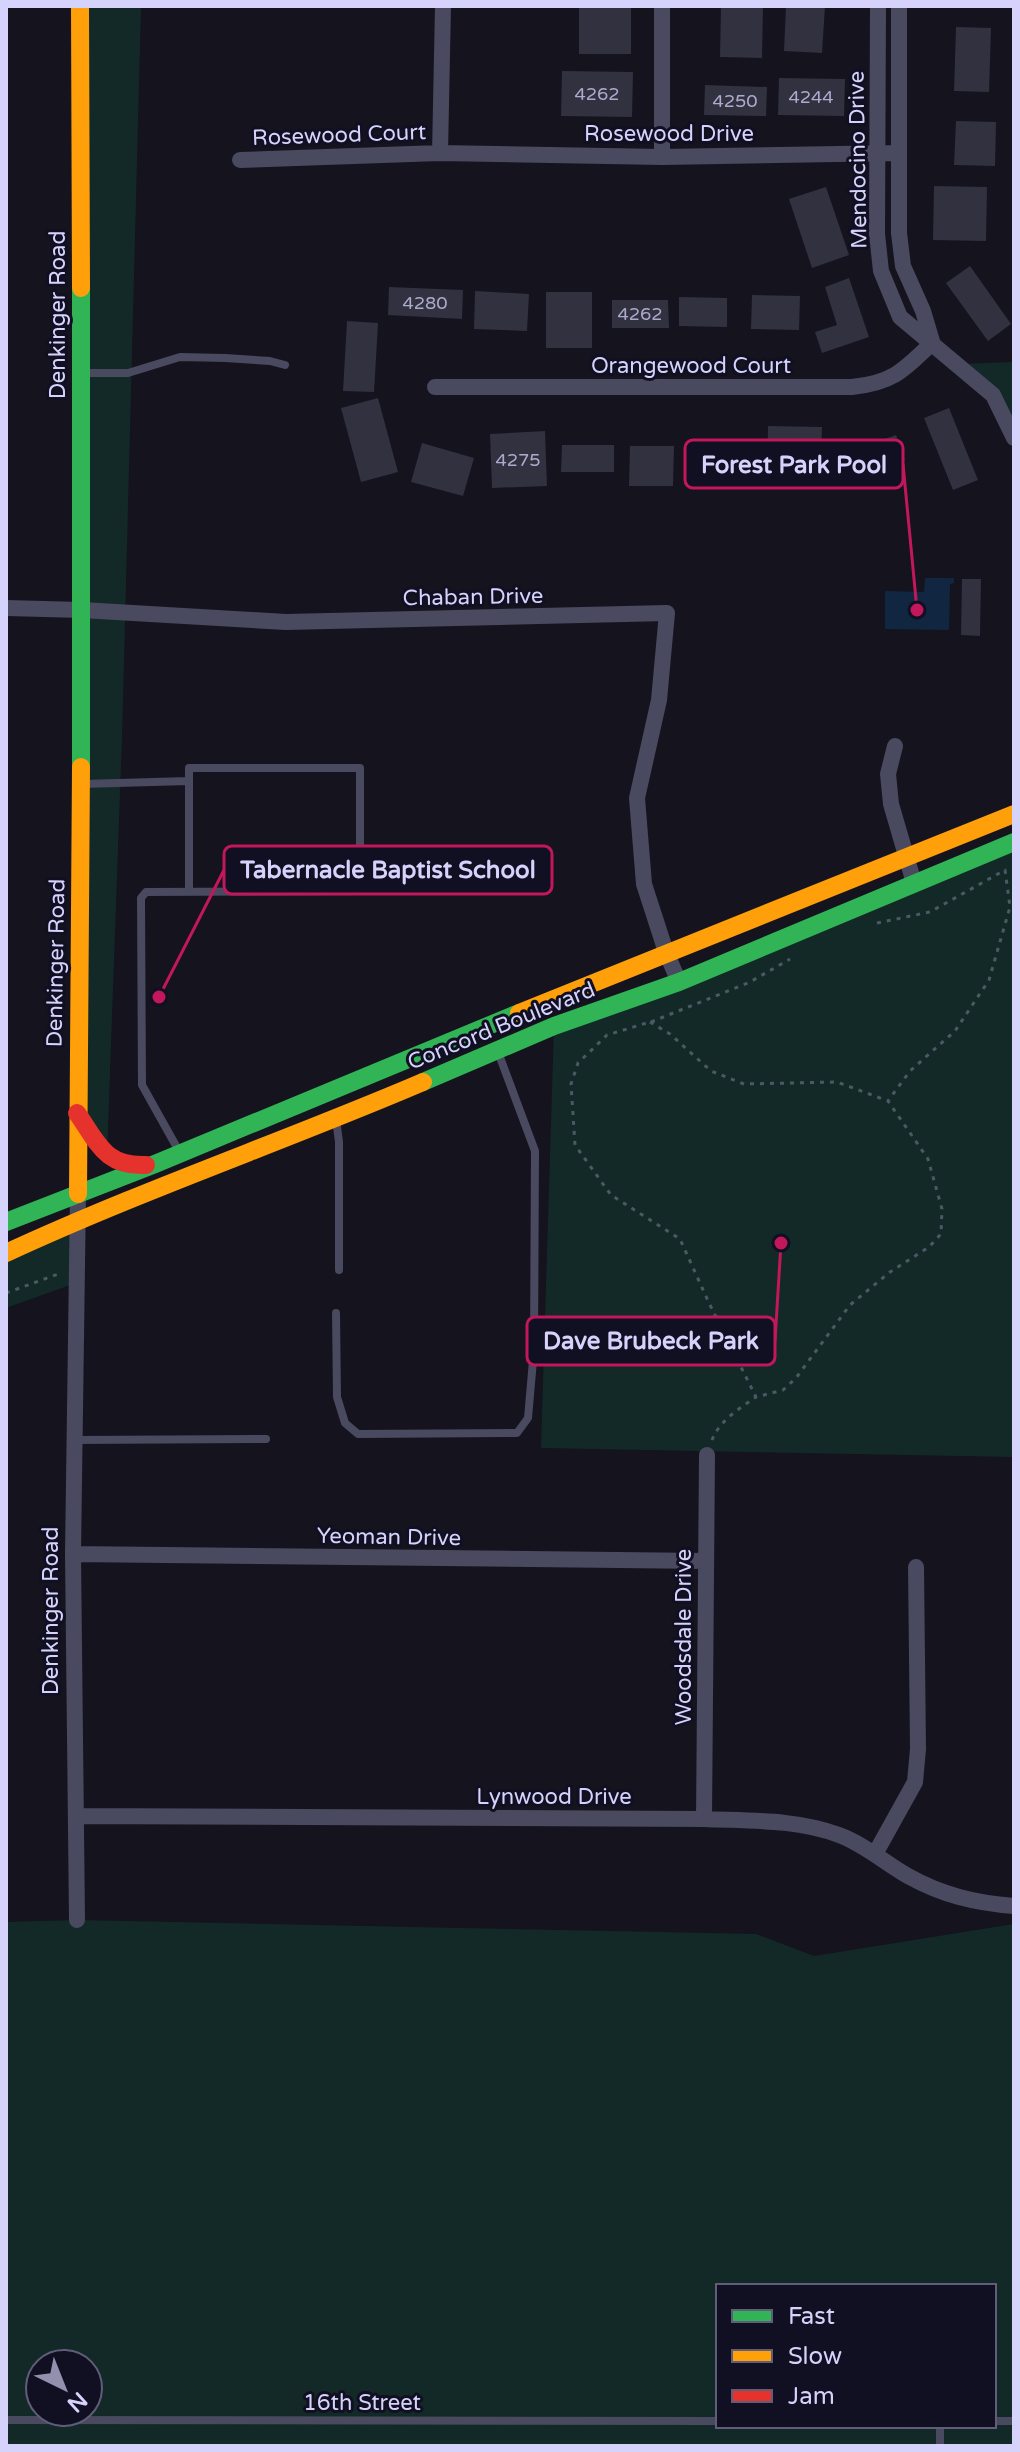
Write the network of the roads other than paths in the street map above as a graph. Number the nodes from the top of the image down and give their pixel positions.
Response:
1 (80, 6) edge
2 (443, 6) edge
3 (662, 6) edge
4 (878, 6) edge
5 (899, 6) edge
6 (440, 153) junction
7 (876, 153) junction
8 (898, 153) junction
9 (662, 157) junction
10 (240, 160) dead end
11 (932, 343) junction
12 (285, 365) dead end
13 (81, 373) junction
14 (435, 387) dead end
15 (1014, 438) edge
16 (6, 608) edge
17 (82, 610) junction
18 (895, 746) dead end
19 (189, 781) junction
20 (80, 784) junction
21 (1014, 814) edge
22 (1014, 842) edge
23 (906, 857) junction
24 (914, 883) junction
25 (189, 891) junction
26 (666, 952) junction
27 (679, 982) junction
28 (497, 1051) junction
29 (77, 1113) junction
30 (336, 1119) junction
31 (180, 1153) junction
32 (155, 1164) junction
33 (78, 1194) junction
34 (78, 1220) junction
35 (6, 1222) edge
36 (6, 1253) edge
37 (339, 1270) dead end
38 (336, 1313) dead end
39 (266, 1439) dead end
40 (74, 1440) junction
41 (707, 1455) road end
42 (73, 1554) junction
43 (706, 1561) junction
44 (916, 1567) dead end
45 (76, 1816) junction
46 (704, 1819) junction
47 (875, 1854) junction
48 (1014, 1906) edge
49 (77, 1920) dead end
50 (6, 2420) edge
51 (716, 2421) edge

1 - 13 street, Denkinger Road
2 - 6 street
3 - 9 street
4 - 7 street, Mendocino Drive
5 - 8 street, Mendocino Drive
6 - 9 street, Rosewood Drive
6 - 10 street, Rosewood Court
7 - 8 street, Rosewood Drive
7 - 9 street, Rosewood Drive
7 - 11 street, Mendocino Drive
8 - 11 street, Mendocino Drive
11 - 14 street, Orangewood Court
11 - 15 street, Mendocino Drive
12 - 13 lane
13 - 17 street, Denkinger Road
16 - 17 street, Chaban Drive
17 - 20 street, Denkinger Road
17 - 26 street, Chaban Drive
18 - 23 street
19 - 20 lane
19 - 25 lane
19 - 25 lane
20 - 29 street, Denkinger Road
21 - 23 street, Concord Boulevard
22 - 24 street, Concord Boulevard
23 - 24 street
23 - 26 street, Concord Boulevard
24 - 27 street, Concord Boulevard
25 - 31 lane
26 - 27 street
26 - 31 street, Concord Boulevard
27 - 28 street, Concord Boulevard
28 - 30 street, Concord Boulevard
28 - 38 lane
29 - 32 street
29 - 33 street, Denkinger Road
30 - 34 street, Concord Boulevard
30 - 37 lane
31 - 32 street, Concord Boulevard
32 - 33 street, Concord Boulevard
33 - 34 street, Denkinger Road
33 - 35 street, Concord Boulevard
34 - 36 street, Concord Boulevard
34 - 40 street, Denkinger Road
39 - 40 lane
40 - 42 street, Denkinger Road
41 - 43 street, Woodsdale Drive
42 - 43 street, Yeoman Drive
42 - 45 street, Denkinger Road
43 - 46 street, Woodsdale Drive
44 - 47 street
45 - 46 street, Lynwood Drive
45 - 49 street, Denkinger Road
46 - 47 street, Lynwood Drive
47 - 48 street, Lynwood Drive
50 - 51 lane, 16th Street

